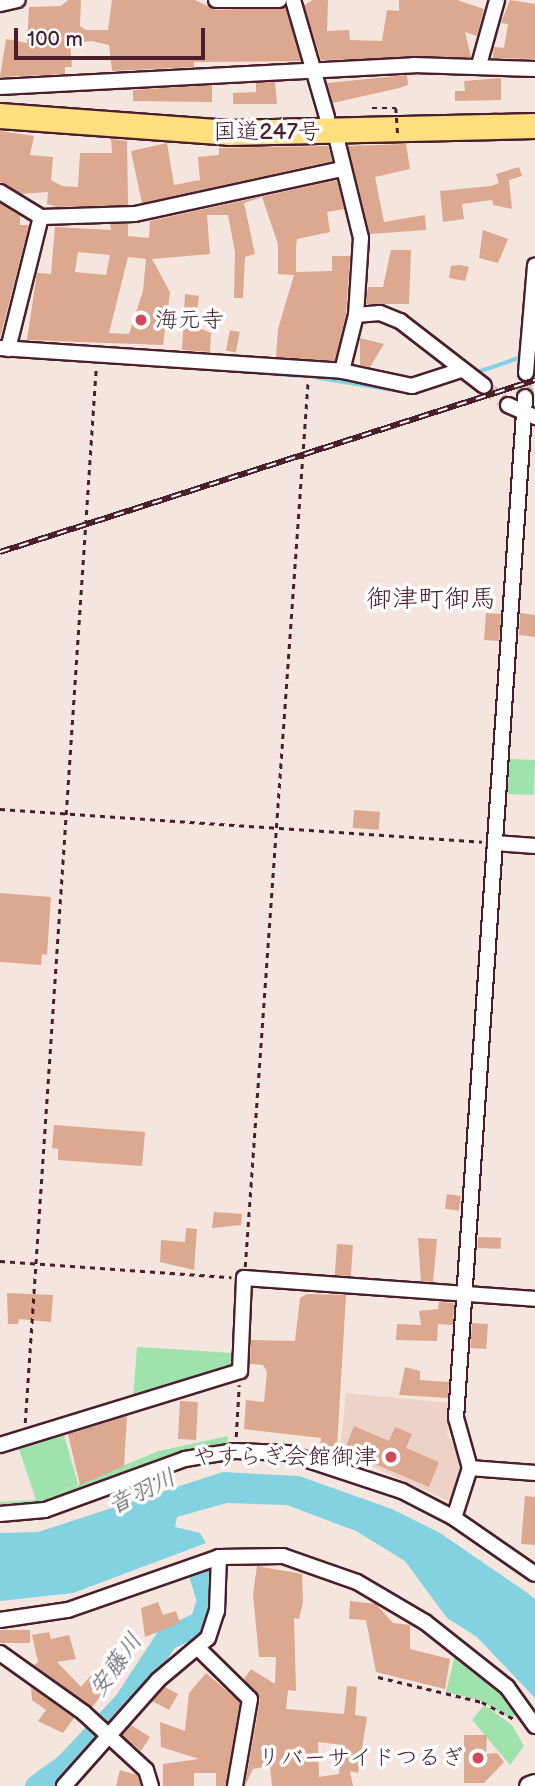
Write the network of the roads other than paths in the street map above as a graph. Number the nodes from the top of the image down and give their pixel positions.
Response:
1 (18, 0) edge
2 (216, 0) edge
3 (279, 0) edge
4 (293, 0) edge
5 (497, 0) edge
6 (0, 4) edge
7 (479, 65) junction
8 (535, 69) edge
9 (314, 72) junction
10 (0, 87) edge
11 (0, 103) edge
12 (535, 113) edge
13 (0, 116) edge
14 (331, 125) junction
15 (535, 127) edge
16 (341, 169) junction
17 (0, 192) edge
18 (41, 217) junction
19 (535, 265) edge
20 (356, 315) junction
21 (4, 349) edge
22 (461, 370) junction
23 (342, 371) junction
24 (526, 373) tunnel mouth
25 (484, 386) tunnel mouth
26 (508, 405) tunnel mouth
27 (528, 408) edge
28 (495, 843) junction
29 (535, 846) edge
30 (464, 1294) junction
31 (535, 1299) edge
32 (0, 1445) edge
33 (470, 1468) junction
34 (535, 1473) edge
35 (0, 1514) edge
36 (454, 1518) junction
37 (219, 1557) junction
38 (535, 1574) edge
39 (0, 1619) edge
40 (199, 1649) junction
41 (0, 1654) edge
42 (535, 1726) edge
43 (108, 1735) junction
44 (535, 1784) edge
45 (64, 1786) edge
46 (151, 1786) edge
47 (235, 1786) edge
48 (529, 1786) edge

1 - 6 street
2 - 3 street
4 - 9 street
5 - 7 street
7 - 8 street
7 - 9 street
9 - 10 street
9 - 14 street
11 - 14 highway, 国道247号
12 - 14 highway, 国道247号
13 - 14 highway, 国道247号
14 - 15 highway, 国道247号
14 - 16 street
16 - 18 street
16 - 20 street
17 - 18 street
18 - 21 street
19 - 24 street
20 - 22 street
20 - 23 street
21 - 23 street
22 - 23 street
22 - 25 street
26 - 27 street
27 - 28 street
28 - 29 street
28 - 30 street
30 - 31 street
30 - 32 street
30 - 33 street
33 - 34 street
33 - 36 street
35 - 36 street
36 - 38 street
37 - 39 street
37 - 40 street
37 - 42 street
40 - 43 street
40 - 47 street
41 - 43 street
43 - 45 street
43 - 46 street
44 - 48 main road

